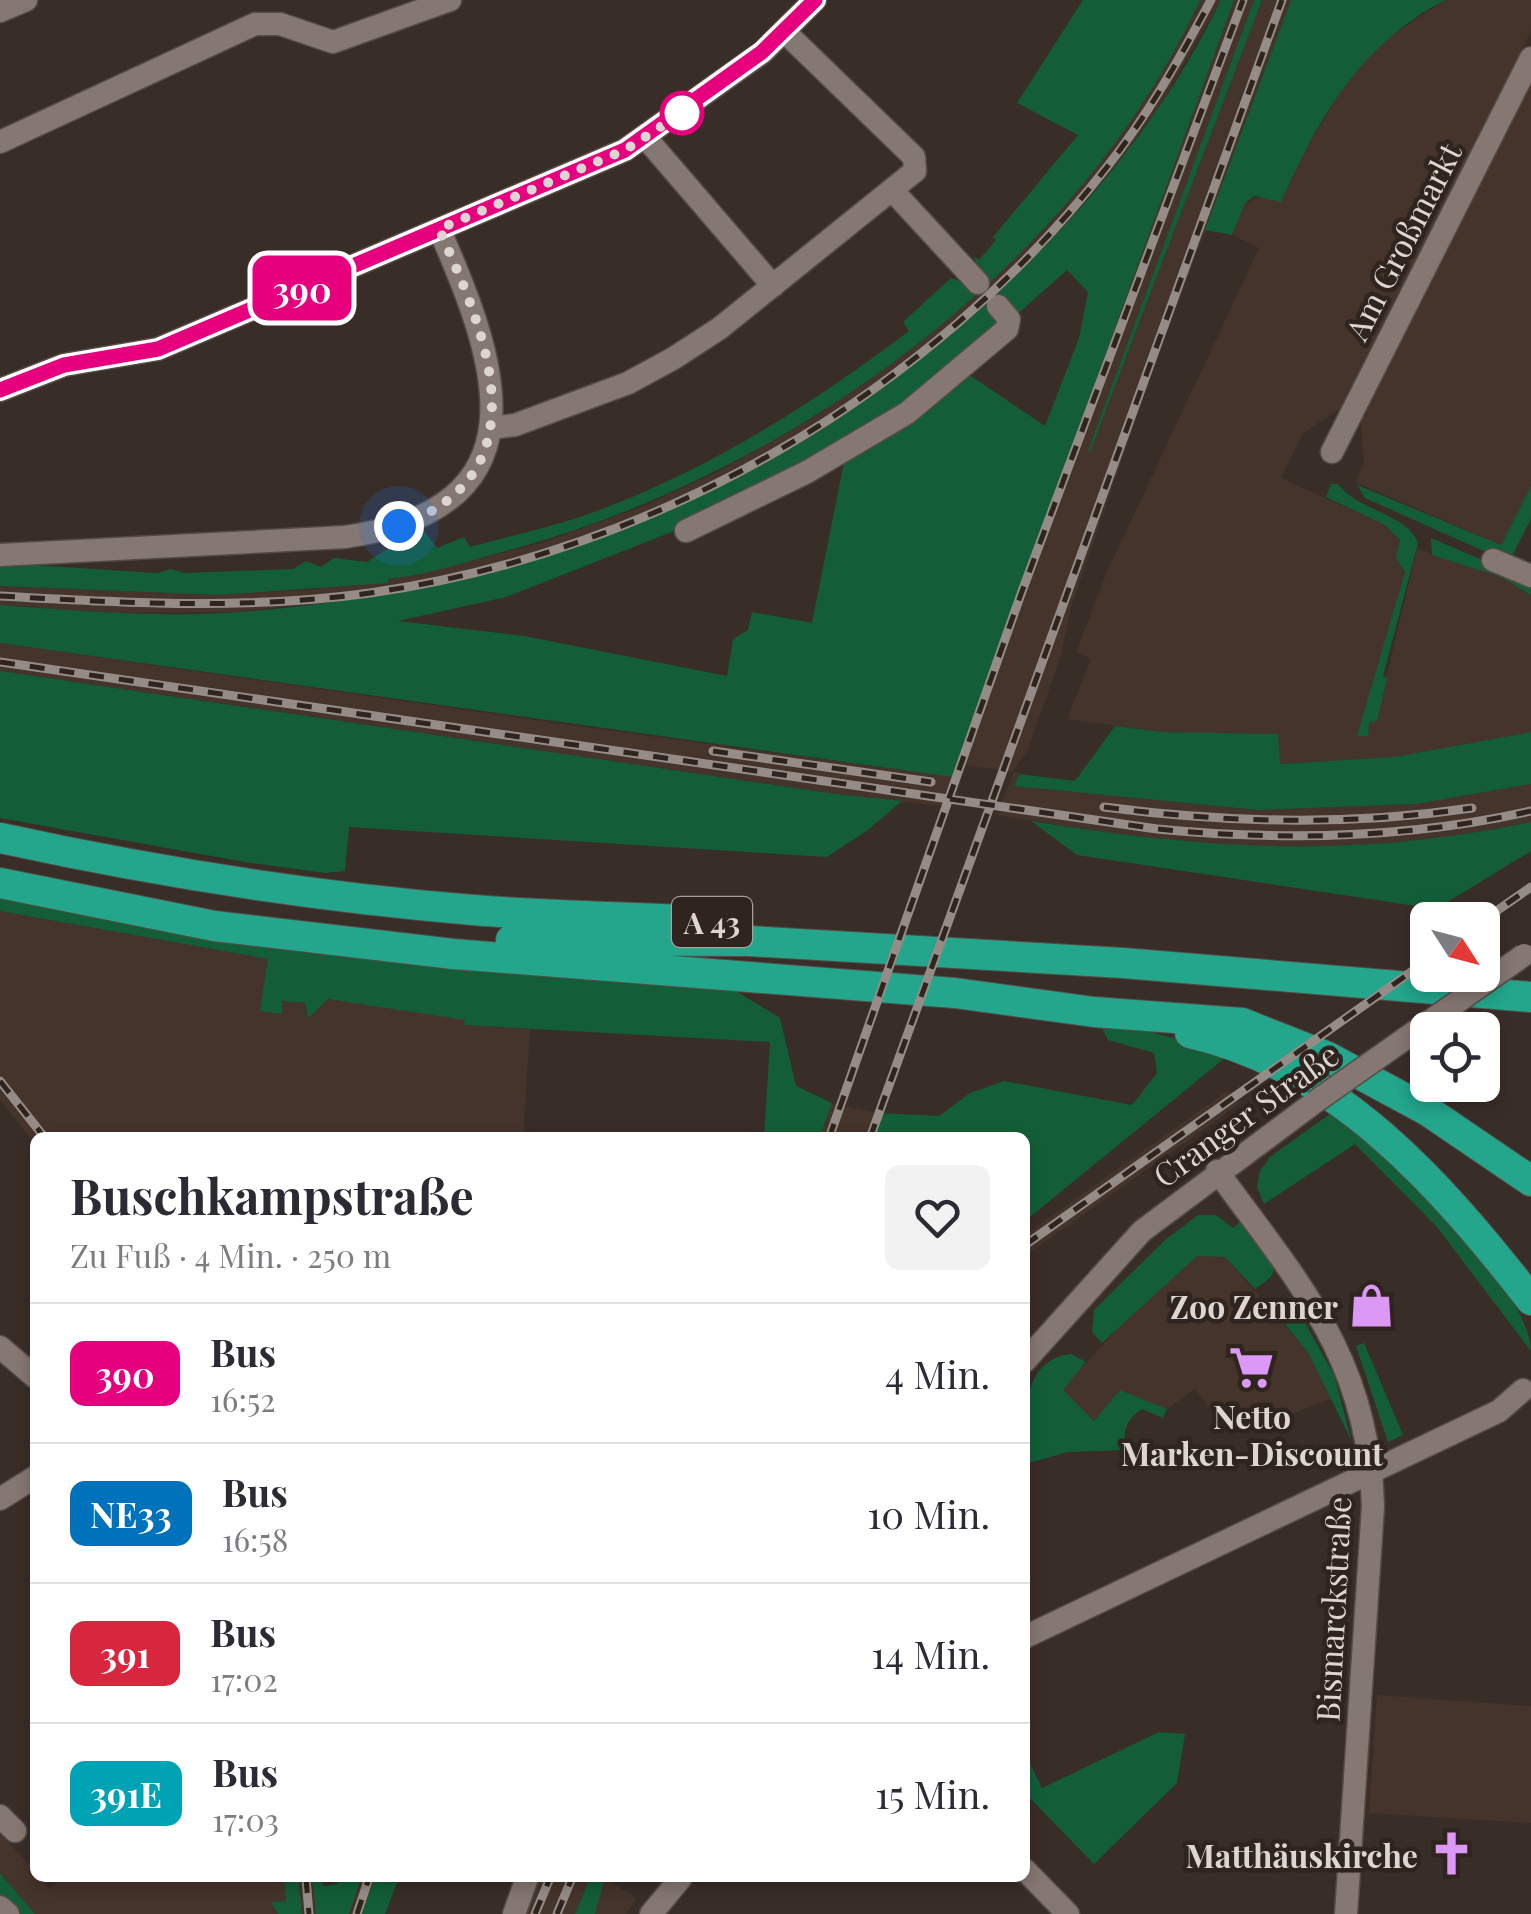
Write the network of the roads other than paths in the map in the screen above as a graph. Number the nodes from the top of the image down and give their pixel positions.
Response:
1 (26, 0) edge
2 (450, 0) edge
3 (815, 0) edge
4 (0, 11) edge
5 (786, 33) junction
6 (1531, 58) edge
7 (646, 138) junction
8 (0, 142) edge
9 (892, 190) junction
10 (439, 229) junction
11 (978, 284) dead end
12 (773, 286) junction
13 (998, 306) dead end
14 (0, 390) edge
15 (492, 428) junction
16 (1332, 452) dead end
17 (686, 532) dead end
18 (0, 555) edge
19 (1493, 560) dead end
20 (1531, 576) edge
21 (0, 838) edge
22 (0, 874) edge
23 (0, 883) edge
24 (1529, 961) edge
25 (1500, 968) edge
26 (1410, 969) edge
27 (1531, 997) edge
28 (1094, 1012) junction
29 (1217, 1171) junction
30 (1531, 1181) edge
31 (1531, 1300) edge
32 (0, 1347) edge
33 (1030, 1355) edge
34 (30, 1373) edge
35 (1522, 1390) dead end
36 (1372, 1474) junction
37 (30, 1480) edge
38 (0, 1499) edge
39 (1030, 1634) edge
40 (1030, 1875) edge
41 (526, 1882) edge
42 (679, 1882) edge
43 (0, 1907) edge
44 (664, 1910) edge
45 (8, 1914) edge
46 (514, 1914) edge
47 (1068, 1914) edge
48 (1346, 1914) edge

1 - 4 street
2 - 8 street
3 - 5 street
5 - 7 street
5 - 9 street
6 - 16 street, Am Großmarkt
7 - 10 street
7 - 12 street
9 - 11 street
9 - 12 street
10 - 14 street
10 - 15 street
12 - 15 street
13 - 17 street
15 - 18 street
19 - 20 street
21 - 26 highway, A 43
22 - 27 highway, A 43
23 - 28 highway
24 - 25 highway
24 - 29 street, Cranger Straße, bridge
28 - 30 highway
28 - 31 highway
29 - 33 street, Cranger Straße
29 - 36 street, Bismarckstraße
32 - 34 street
35 - 36 street
36 - 39 street
36 - 48 street, Bismarckstraße
37 - 38 street
40 - 47 street
41 - 46 street
42 - 44 street
43 - 45 street

